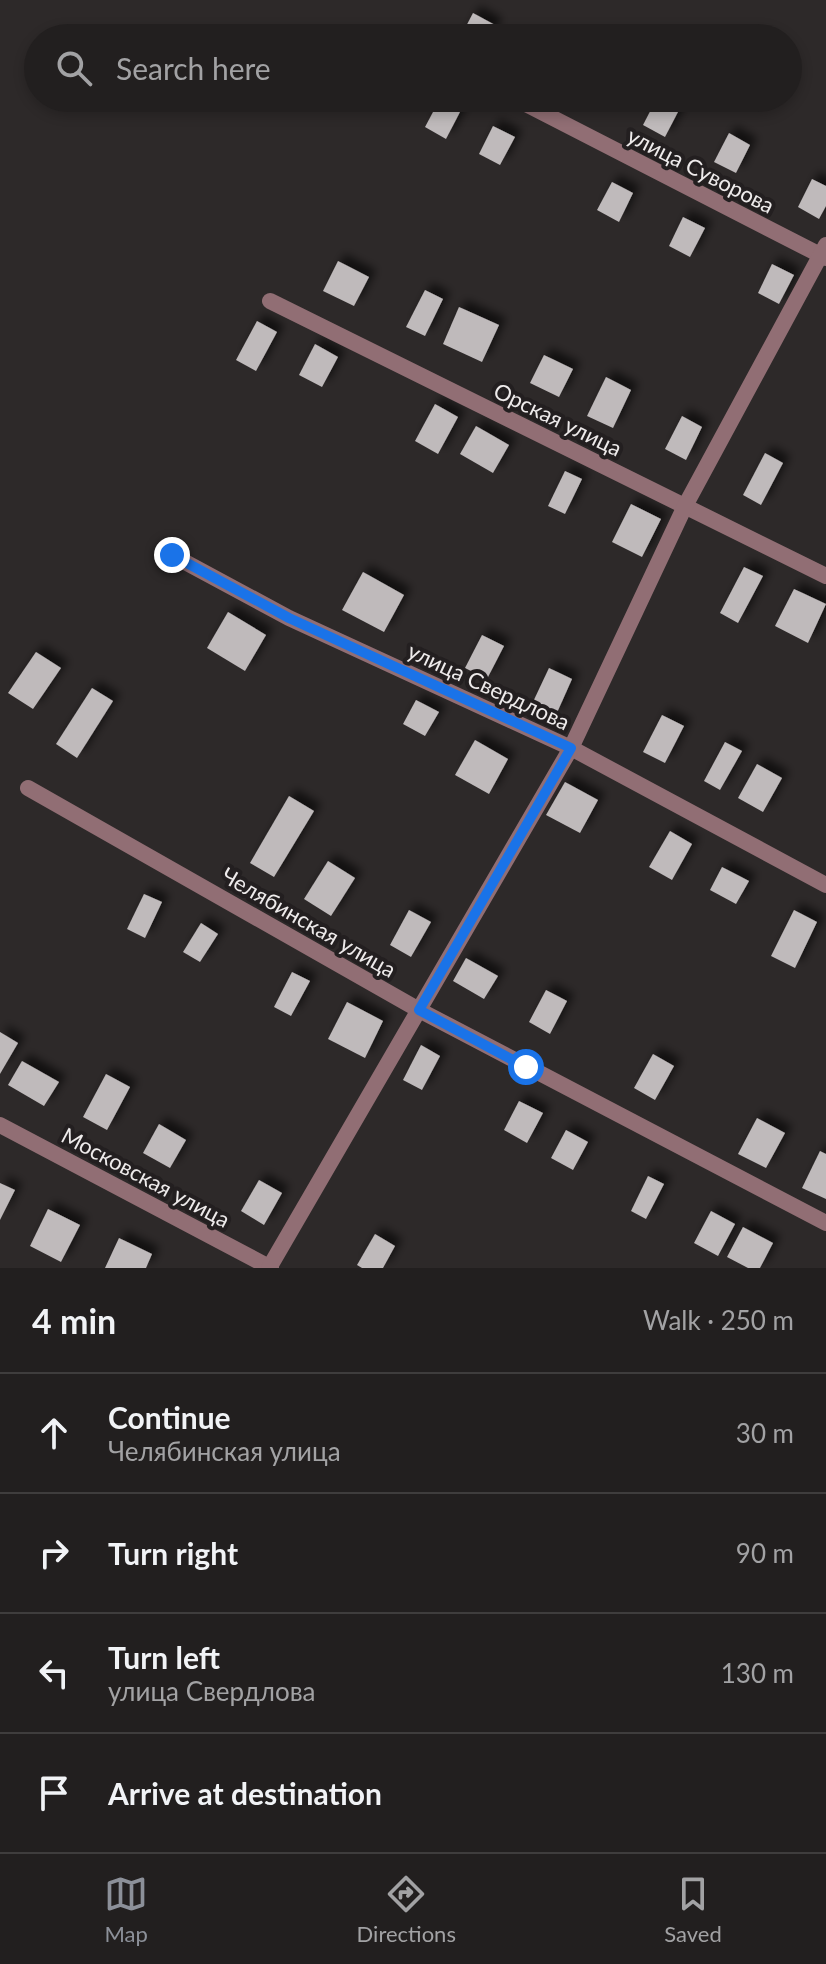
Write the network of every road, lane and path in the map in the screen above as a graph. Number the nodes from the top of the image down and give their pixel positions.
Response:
1 (542, 112) edge
2 (824, 253) edge
3 (270, 301) dead end
4 (685, 506) junction
5 (172, 555) dead end
6 (826, 576) edge
7 (571, 748) junction
8 (28, 788) dead end
9 (826, 885) edge
10 (419, 1010) junction
11 (0, 1125) edge
12 (826, 1223) edge
13 (270, 1268) edge

1 - 2 street, улица Суворова
2 - 4 street
3 - 4 street, Орская улица
4 - 6 street, Орская улица
4 - 7 street
5 - 7 street, улица Свердлова
7 - 9 street, улица Свердлова
7 - 10 street
8 - 10 street, Челябинская улица
10 - 12 street, Челябинская улица
10 - 13 street
11 - 13 street, Московская улица

